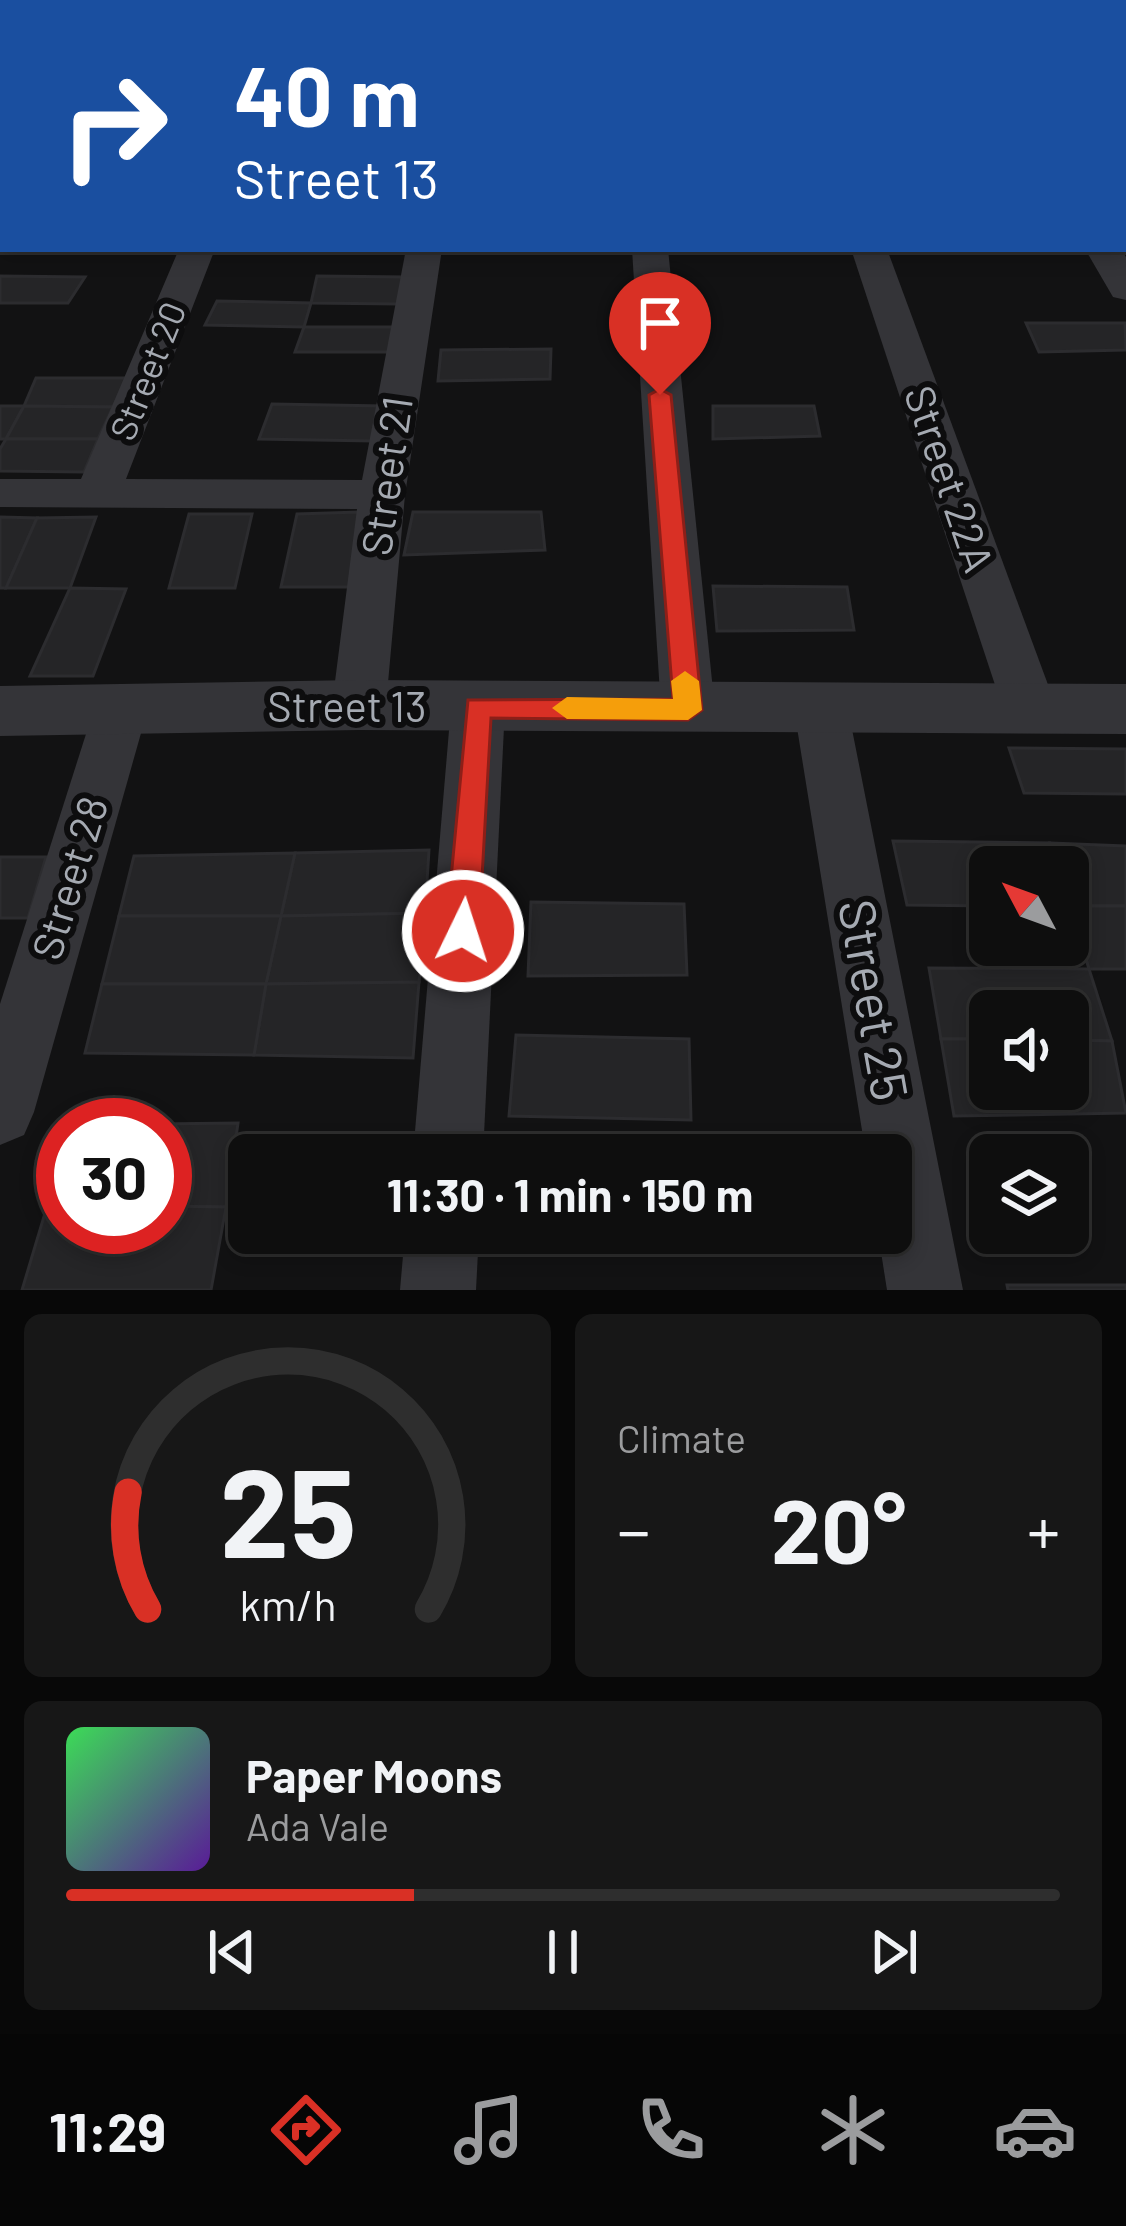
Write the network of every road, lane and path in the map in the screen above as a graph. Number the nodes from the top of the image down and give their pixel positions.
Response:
1 (196, 252) edge
2 (423, 252) edge
3 (650, 252) edge
4 (870, 252) edge
5 (1105, 252) edge
6 (1126, 289) edge
7 (0, 493) edge
8 (98, 493) junction
9 (382, 495) junction
10 (359, 705) junction
11 (478, 707) junction
12 (821, 709) junction
13 (1030, 709) junction
14 (1126, 709) edge
15 (688, 710) junction
16 (0, 711) edge
17 (120, 712) junction
18 (0, 1112) edge
19 (449, 1134) edge
20 (441, 1254) edge
21 (439, 1290) edge
22 (925, 1290) edge

1 - 8 street, Street 20
2 - 9 street, Street 21
3 - 15 street
4 - 13 street, Street 22A
5 - 6 street
7 - 8 street
8 - 9 street
9 - 10 street, Street 21
10 - 11 street, Street 13
10 - 17 street, Street 13
11 - 15 street, Street 13
11 - 19 street
12 - 13 street, Street 13
12 - 15 street, Street 13
12 - 22 street, Street 25
13 - 14 street, Street 13
16 - 17 street, Street 13
17 - 18 street, Street 28
20 - 21 street

